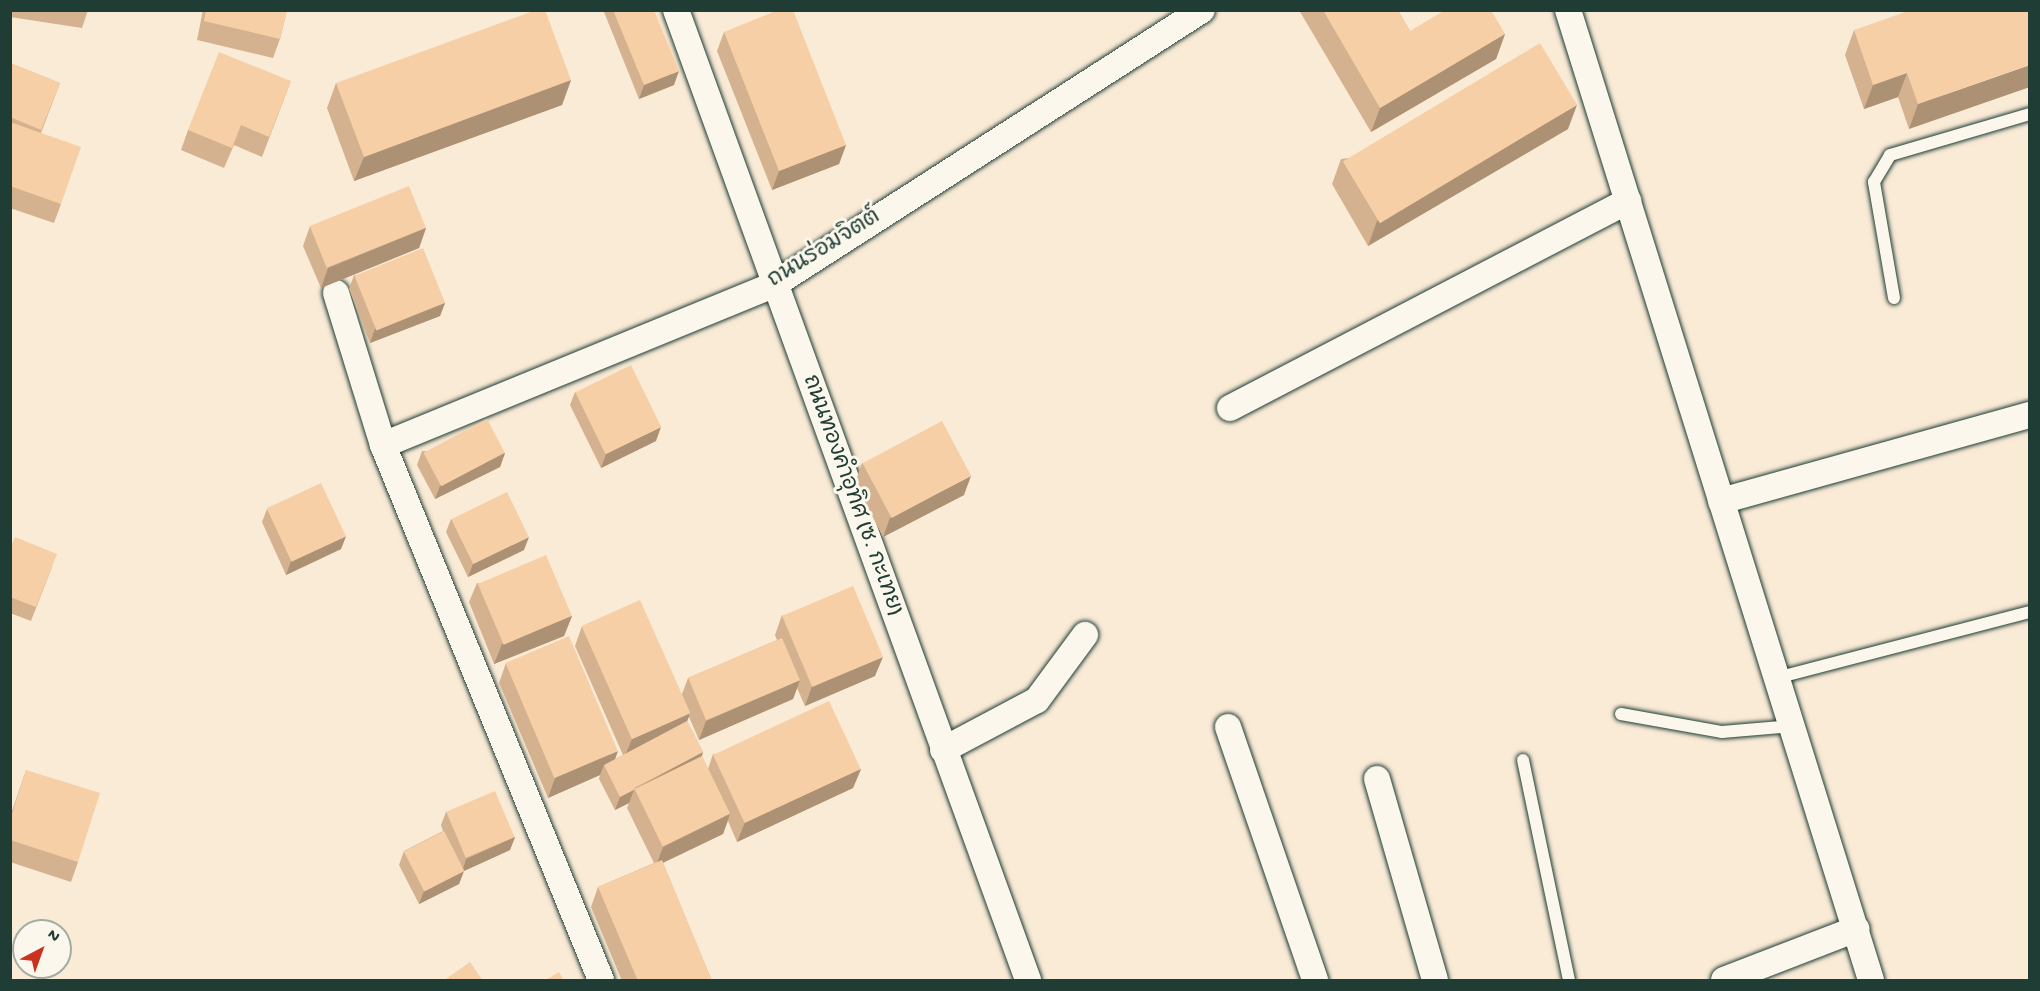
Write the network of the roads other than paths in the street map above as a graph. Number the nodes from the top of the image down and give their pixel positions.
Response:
1 (676, 10) edge
2 (1202, 10) edge
3 (1568, 10) edge
4 (2030, 114) edge
5 (1628, 201) junction
6 (775, 284) junction
7 (336, 293) dead end
8 (1894, 298) dead end
9 (1230, 408) dead end
10 (2030, 415) edge
11 (383, 445) junction
12 (1721, 501) junction
13 (2030, 612) edge
14 (1085, 635) dead end
15 (1780, 677) junction
16 (1621, 714) dead end
17 (1795, 725) junction
18 (1228, 727) dead end
19 (943, 750) junction
20 (1522, 760) dead end
21 (1377, 778) dead end
22 (1856, 929) junction
23 (601, 981) edge
24 (1028, 981) edge
25 (1316, 981) edge
26 (1435, 981) edge
27 (1569, 981) edge
28 (1724, 981) edge
29 (1871, 981) edge

1 - 6 street, ถนนทองคำอุทิศ (ซ. กะเทย)
2 - 6 street, ถนนร่อมจิตต์
3 - 5 street
4 - 8 lane
5 - 9 street
5 - 12 street
6 - 11 street, ถนนร่อมจิตต์
6 - 19 street, ถนนทองคำอุทิศ (ซ. กะเทย)
7 - 11 street
10 - 12 street
11 - 23 street
12 - 15 street
13 - 15 lane
14 - 19 street
15 - 17 street
16 - 17 lane
17 - 22 street
18 - 25 street
19 - 24 street, ถนนทองคำอุทิศ (ซ. กะเทย)
20 - 27 lane
21 - 26 street
22 - 28 street
22 - 29 street

